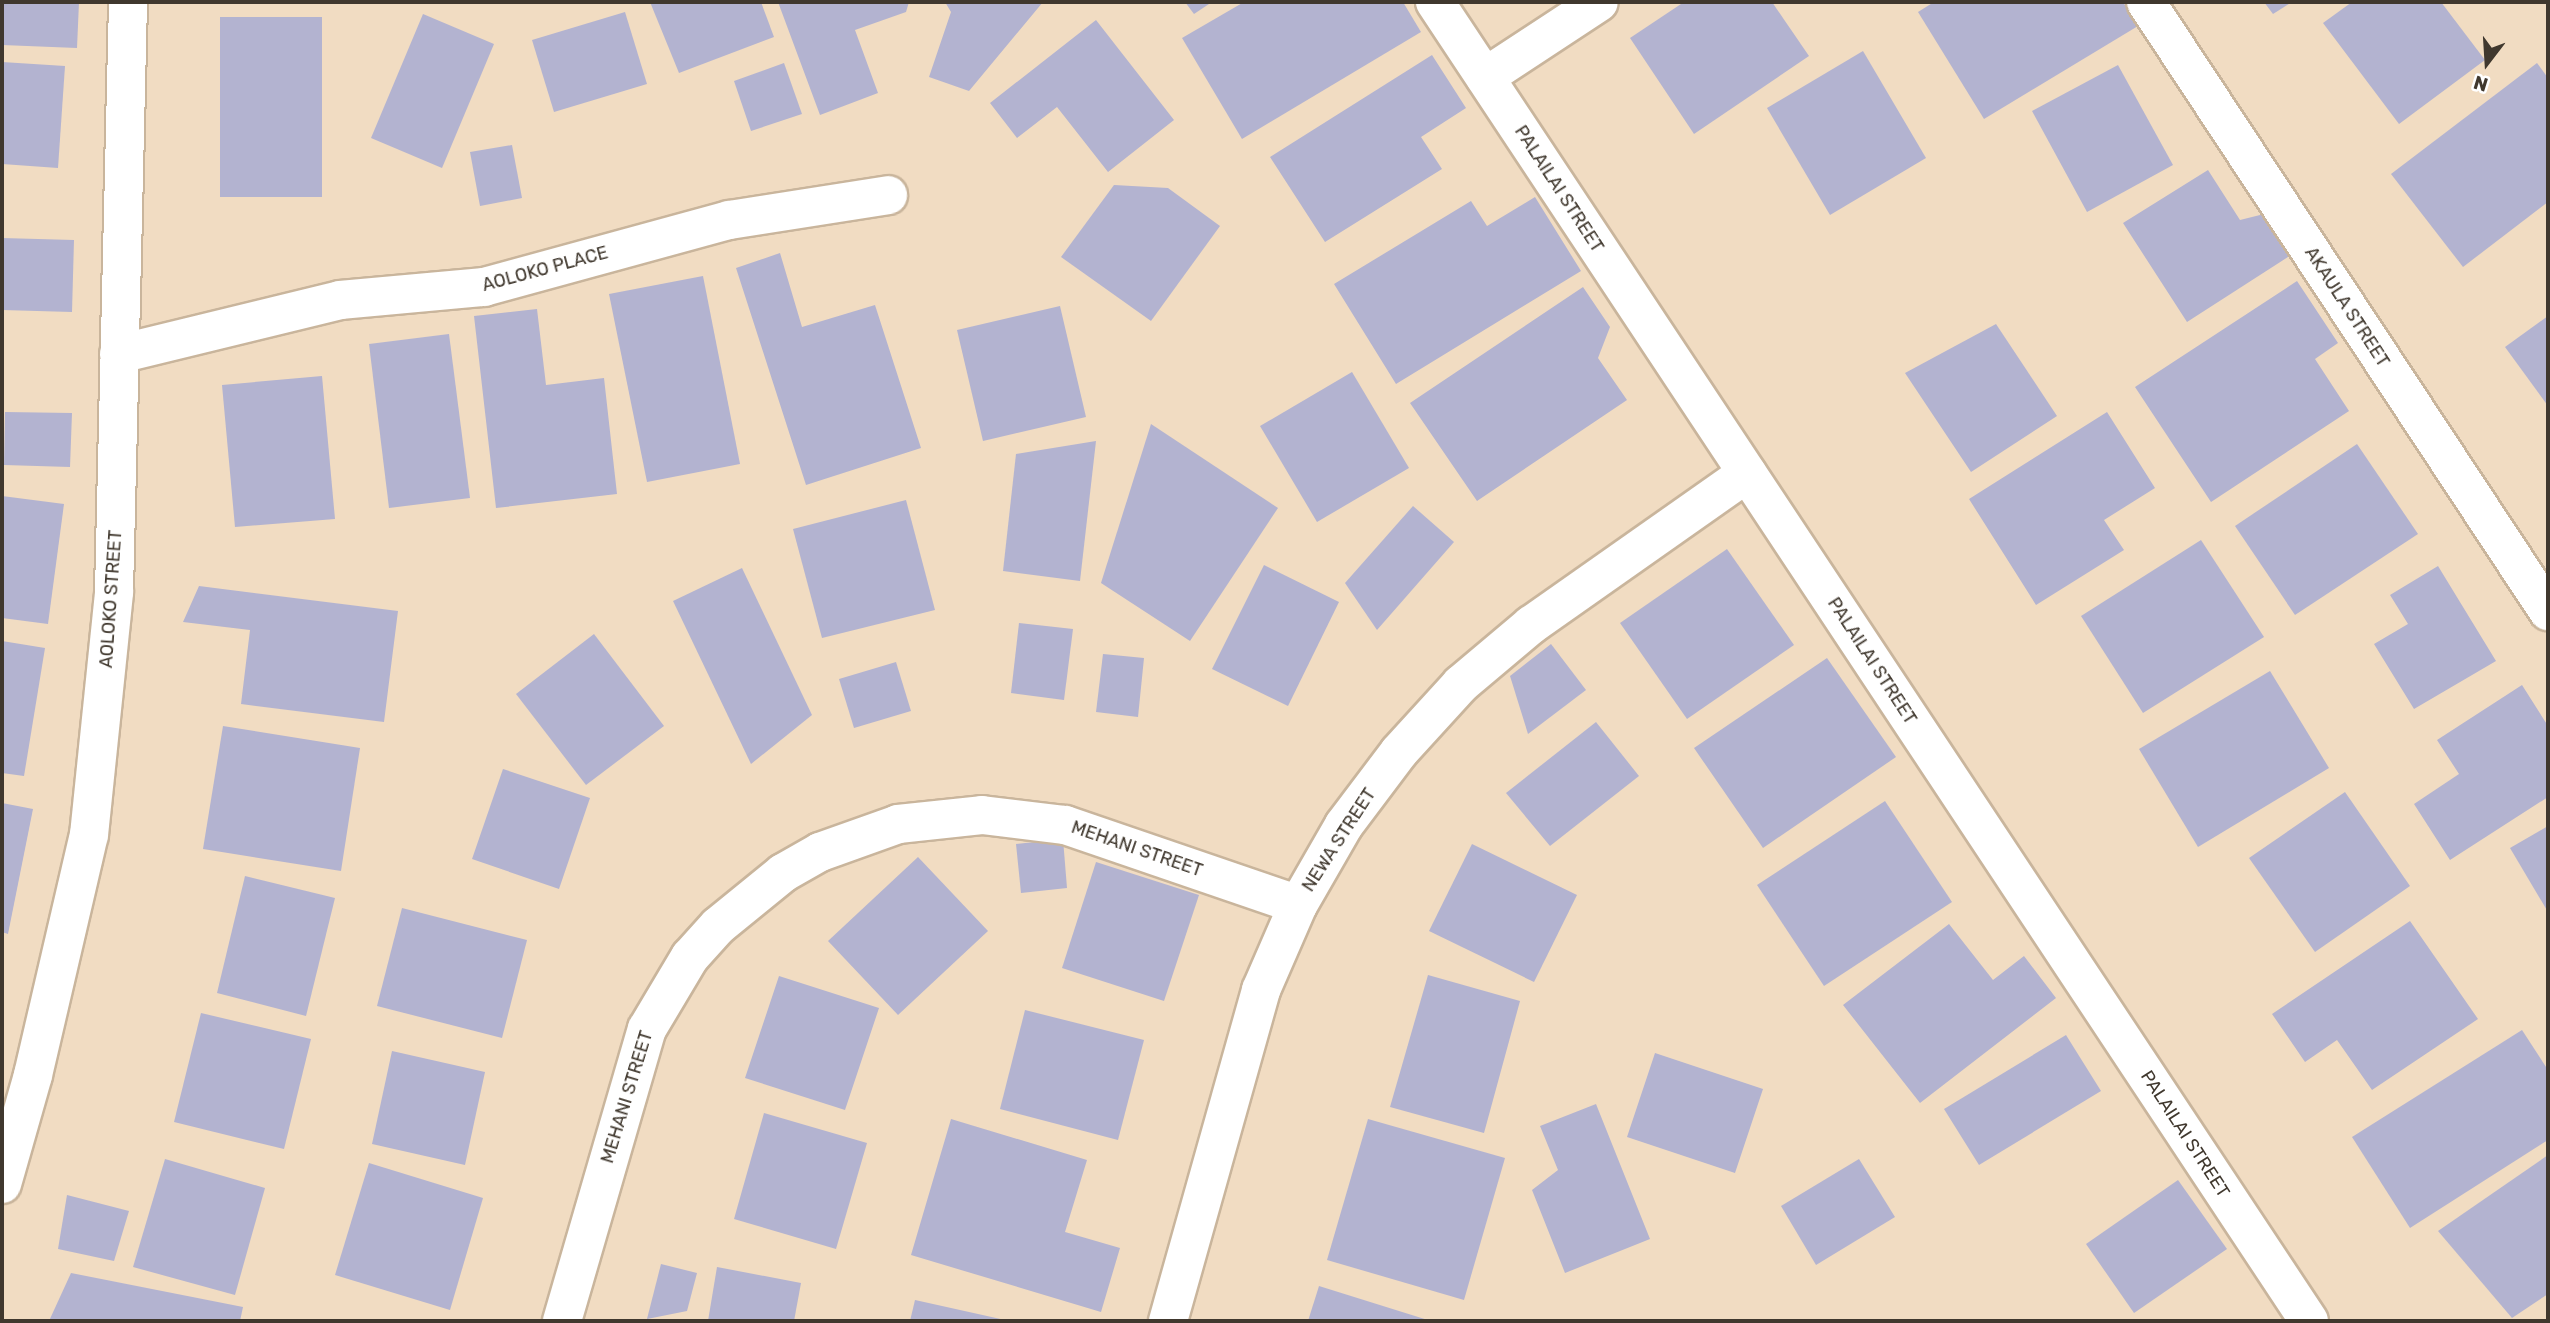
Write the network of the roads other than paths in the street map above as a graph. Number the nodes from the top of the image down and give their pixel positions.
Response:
1 (128, 2) edge
2 (1435, 2) edge
3 (1599, 2) edge
4 (2146, 2) edge
5 (1485, 77) junction
6 (888, 195) dead end
7 (119, 354) junction
8 (1747, 473) junction
9 (2545, 599) edge
10 (1298, 905) junction
11 (2, 1184) edge
12 (562, 1321) edge
13 (1168, 1321) edge
14 (2309, 1321) edge

1 - 7 street, AOLOKO STREET
2 - 5 street, PALAILAI STREET
3 - 5 street
4 - 9 street, AKAULA STREET
5 - 8 street, PALAILAI STREET
6 - 7 street, AOLOKO PLACE
7 - 11 street, AOLOKO STREET
8 - 10 street, NEWA STREET
8 - 14 street, PALAILAI STREET
10 - 12 street, MEHANI STREET
10 - 13 street, NEWA STREET

